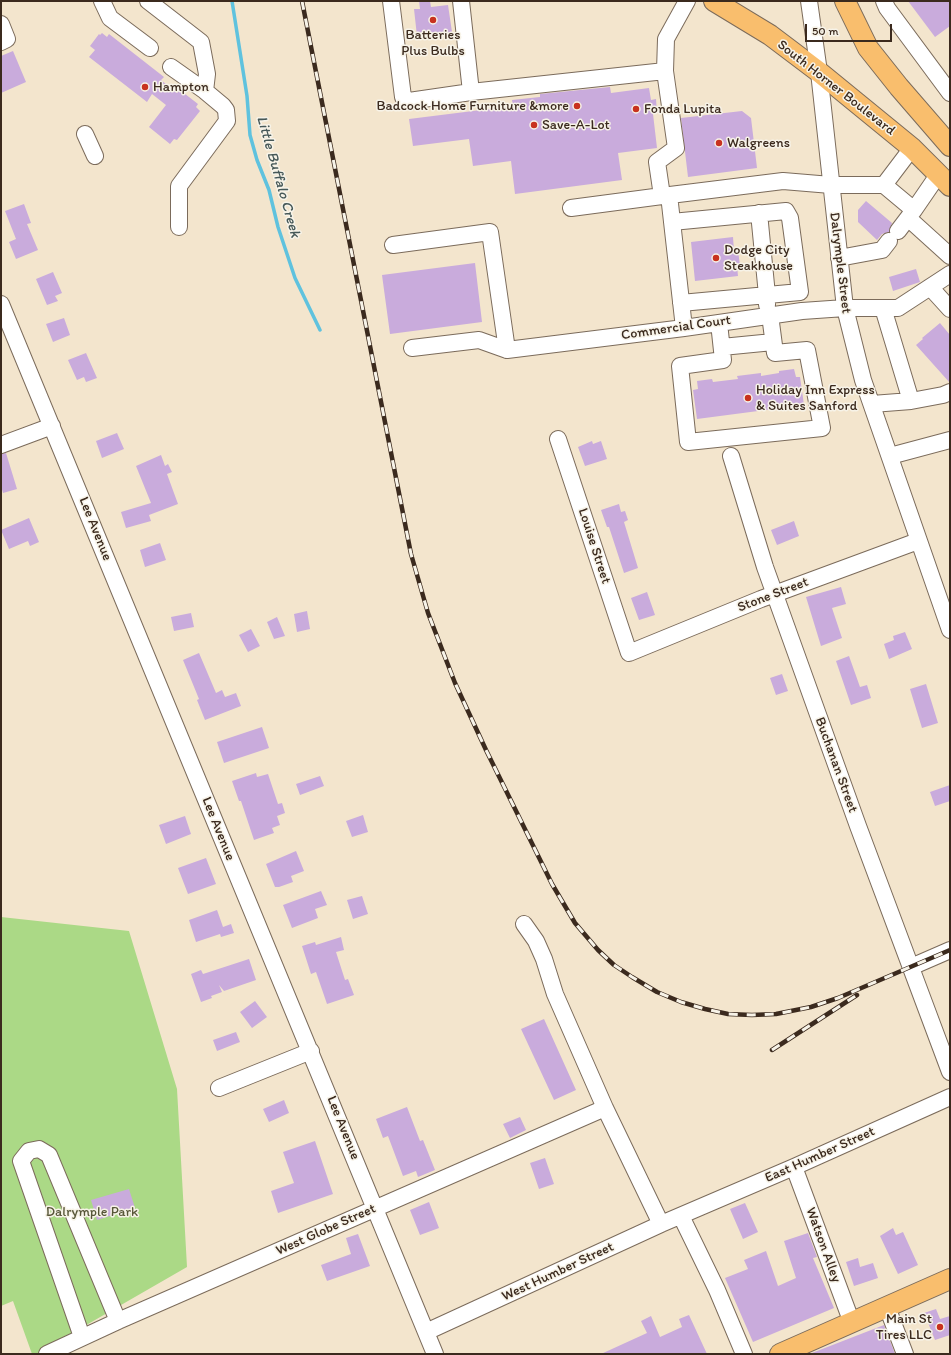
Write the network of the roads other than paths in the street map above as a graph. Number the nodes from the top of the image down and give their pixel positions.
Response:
1 (102, 1) edge
2 (148, 1) edge
3 (391, 1) edge
4 (462, 1) edge
5 (687, 1) edge
6 (714, 1) edge
7 (809, 1) edge
8 (845, 1) edge
9 (884, 1) edge
10 (1, 24) edge
11 (1, 42) edge
12 (150, 48) dead end
13 (171, 67) dead end
14 (665, 71) junction
15 (819, 72) junction
16 (205, 91) junction
17 (471, 92) junction
18 (950, 93) edge
19 (85, 134) dead end
20 (950, 146) edge
21 (912, 148) junction
22 (95, 156) dead end
23 (944, 180) edge
24 (884, 185) junction
25 (831, 186) junction
26 (666, 195) junction
27 (571, 208) dead end
28 (759, 214) junction
29 (911, 214) junction
30 (672, 222) junction
31 (179, 227) dead end
32 (393, 245) dead end
33 (950, 256) edge
34 (838, 258) junction
35 (950, 274) edge
36 (930, 287) junction
37 (800, 292) junction
38 (767, 295) junction
39 (681, 303) junction
40 (1, 304) edge
41 (845, 308) junction
42 (883, 308) junction
43 (950, 309) edge
44 (802, 311) junction
45 (768, 316) junction
46 (719, 323) junction
47 (684, 328) junction
48 (773, 342) junction
49 (412, 348) dead end
50 (722, 348) junction
51 (506, 350) junction
52 (950, 392) edge
53 (911, 401) junction
54 (872, 404) junction
55 (52, 426) junction
56 (558, 439) dead end
57 (950, 440) edge
58 (1, 446) edge
59 (731, 456) dead end
60 (890, 456) junction
61 (918, 541) junction
62 (775, 595) junction
63 (950, 630) edge
64 (630, 653) joint
65 (524, 924) dead end
66 (950, 950) edge
67 (911, 967) junction
68 (311, 1050) junction
69 (950, 1072) edge
70 (219, 1088) dead end
71 (950, 1098) edge
72 (605, 1108) junction
73 (794, 1167) junction
74 (376, 1209) junction
75 (686, 1214) junction
76 (661, 1224) junction
77 (950, 1279) edge
78 (887, 1307) junction
79 (118, 1321) junction
80 (852, 1323) junction
81 (426, 1332) junction
82 (82, 1338) junction
83 (47, 1354) edge
84 (435, 1354) edge
85 (744, 1354) edge
86 (780, 1354) edge
87 (905, 1354) edge

1 - 12 street
2 - 16 street
3 - 17 street
4 - 17 street
5 - 14 street
6 - 15 main road, South Horner Boulevard
7 - 15 street, Dalrymple Street
8 - 20 main road
9 - 18 street
10 - 11 street
13 - 16 street
14 - 17 street
14 - 26 street
15 - 21 main road, South Horner Boulevard
15 - 25 street, Dalrymple Street
16 - 31 street
19 - 22 street
21 - 23 main road, South Horner Boulevard
21 - 24 street
23 - 29 street
24 - 25 street
24 - 29 street
25 - 26 street
25 - 34 street, Dalrymple Street
26 - 27 street
26 - 30 street
28 - 30 street
28 - 37 street
28 - 38 street
29 - 33 street
29 - 34 street
30 - 39 street
32 - 51 street
34 - 41 street, Dalrymple Street
35 - 36 street, Commercial Court
36 - 42 street, Commercial Court
36 - 43 street
37 - 38 street
37 - 44 street
38 - 39 street
38 - 45 street
39 - 47 street
40 - 55 street, Lee Avenue
41 - 42 street, Commercial Court
41 - 44 street, Commercial Court
41 - 54 street, Dalrymple Street
42 - 53 street
44 - 45 street, Commercial Court
45 - 46 street, Commercial Court
45 - 48 street
46 - 47 street, Commercial Court
46 - 50 street
47 - 51 street, Commercial Court
48 - 50 street
48 - 50 street
49 - 51 street
52 - 53 street
53 - 54 street
54 - 60 street, Dalrymple Street
55 - 58 street
55 - 68 street, Lee Avenue
56 - 64 street, Louise Street
57 - 60 street
59 - 62 street, Buchanan Street
60 - 61 street, Dalrymple Street
61 - 62 street, Stone Street
61 - 63 street, Dalrymple Street
62 - 64 street, Stone Street
62 - 67 street, Buchanan Street
65 - 72 street
66 - 67 street
67 - 69 street, Buchanan Street
68 - 70 street
68 - 74 street, Lee Avenue
71 - 73 street, East Humber Street
72 - 74 street, West Globe Street
72 - 76 street
73 - 75 street, East Humber Street
73 - 80 street, Watson Alley
74 - 79 street, West Globe Street
74 - 81 street, Lee Avenue
75 - 76 street, West Humber Street
75 - 85 street
76 - 81 street, West Humber Street
77 - 78 main road
78 - 80 main road
78 - 87 street
79 - 82 street, West Globe Street
79 - 82 street
80 - 86 main road
81 - 84 street, Lee Avenue
82 - 83 street, West Globe Street

